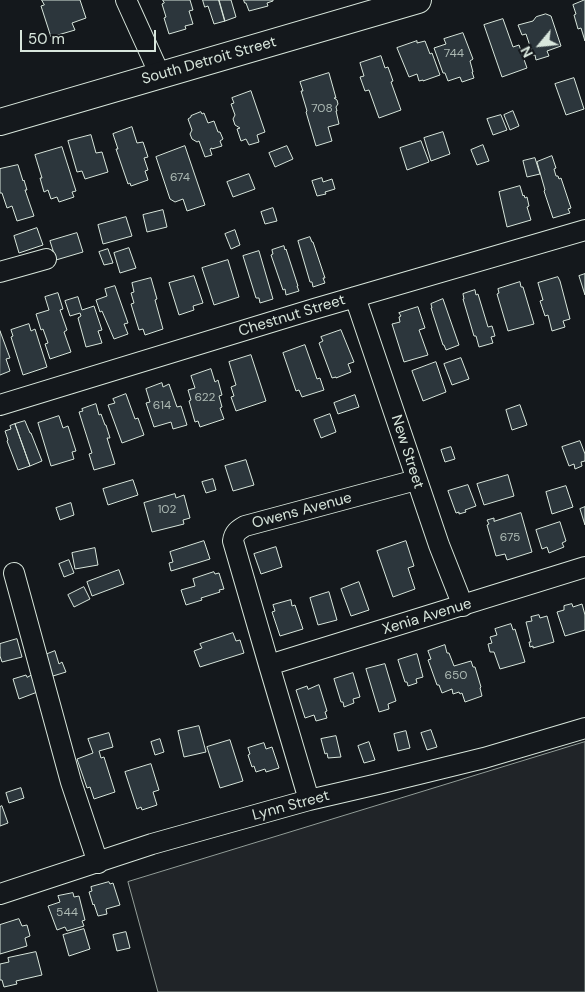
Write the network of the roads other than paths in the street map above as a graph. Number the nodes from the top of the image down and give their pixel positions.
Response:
1 (126, 0) edge
2 (418, 0) edge
3 (160, 75) junction
4 (0, 122) edge
5 (585, 230) edge
6 (46, 259) dead end
7 (0, 272) edge
8 (355, 297) junction
9 (0, 405) edge
10 (416, 480) junction
11 (585, 567) edge
12 (14, 573) dead end
13 (463, 606) junction
14 (268, 665) junction
15 (585, 728) edge
16 (309, 800) junction
17 (98, 862) junction
18 (0, 894) edge

1 - 3 street
2 - 3 main road, South Detroit Street
3 - 4 main road, South Detroit Street
5 - 8 street, Chestnut Street
6 - 7 street
8 - 9 street, Chestnut Street
8 - 10 street, New Street
10 - 13 street, New Street
10 - 14 street, Owens Avenue
11 - 13 street, Xenia Avenue
12 - 17 street
13 - 14 street, Xenia Avenue
14 - 16 street
15 - 16 street, Lynn Street
16 - 17 street, Lynn Street
17 - 18 street, Lynn Street

